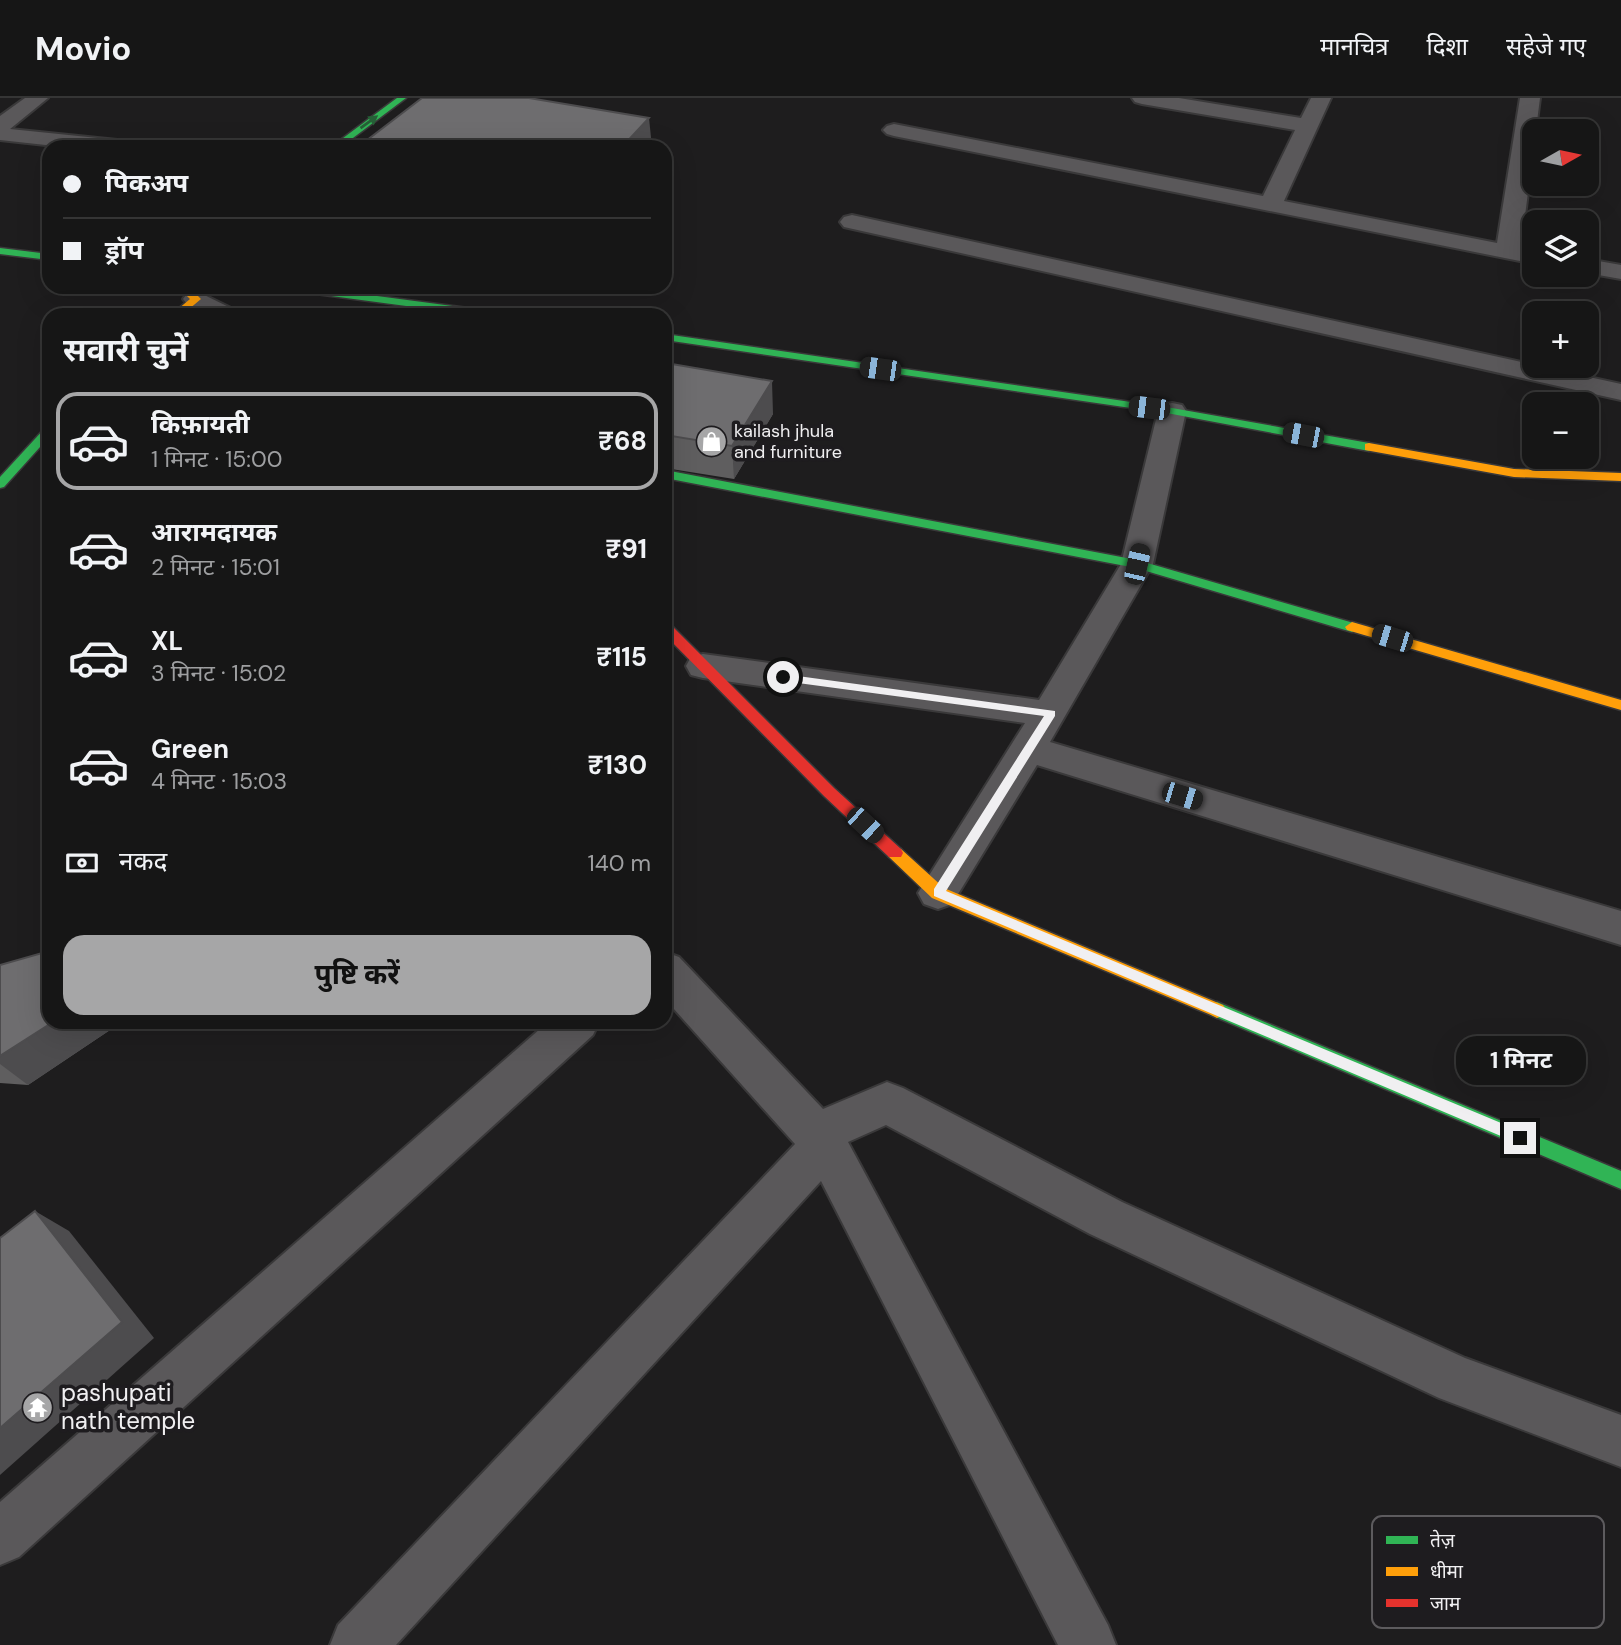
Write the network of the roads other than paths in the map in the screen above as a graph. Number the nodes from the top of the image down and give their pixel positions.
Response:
1 (38, 98) edge
2 (402, 98) edge
3 (1142, 98) edge
4 (1321, 98) edge
5 (1530, 98) edge
6 (0, 126) edge
7 (1308, 126) junction
8 (894, 130) dead end
9 (0, 134) edge
10 (59, 140) edge
11 (345, 140) edge
12 (1270, 205) junction
13 (852, 222) dead end
14 (0, 251) edge
15 (1508, 252) junction
16 (1522, 255) edge
17 (42, 256) edge
18 (1599, 268) edge
19 (1621, 272) edge
20 (339, 294) edge
21 (185, 300) edge
22 (207, 308) edge
23 (445, 308) edge
24 (672, 338) edge
25 (1621, 393) edge
26 (1172, 411) junction
27 (42, 438) edge
28 (672, 475) edge
29 (1621, 477) edge
30 (0, 484) edge
31 (1137, 564) junction
32 (672, 634) edge
33 (703, 666) junction
34 (1621, 705) edge
35 (1051, 713) junction
36 (1028, 749) junction
37 (938, 893) junction
38 (1621, 928) edge
39 (672, 978) edge
40 (570, 1029) edge
41 (821, 1138) junction
42 (1621, 1180) edge
43 (1621, 1441) edge
44 (0, 1538) edge
45 (358, 1645) edge
46 (1088, 1645) edge

1 - 6 street
11 -> 2 street
3 - 7 street
4 - 7 street
5 - 15 street
7 - 12 street
8 - 12 street
9 - 10 street
12 - 15 street
13 - 25 street
14 - 17 street
15 - 16 street
18 - 19 street
20 - 23 street
21 - 22 street
24 - 26 street
26 - 29 street
26 - 31 street
27 - 30 street
28 - 31 street
31 - 34 street
31 - 35 street
32 - 33 street
33 - 35 street
33 - 37 street
35 - 36 street
36 - 37 street
36 - 38 street
37 - 42 street
39 - 41 street
40 - 44 street
41 - 43 street
41 - 45 street
41 - 46 street

